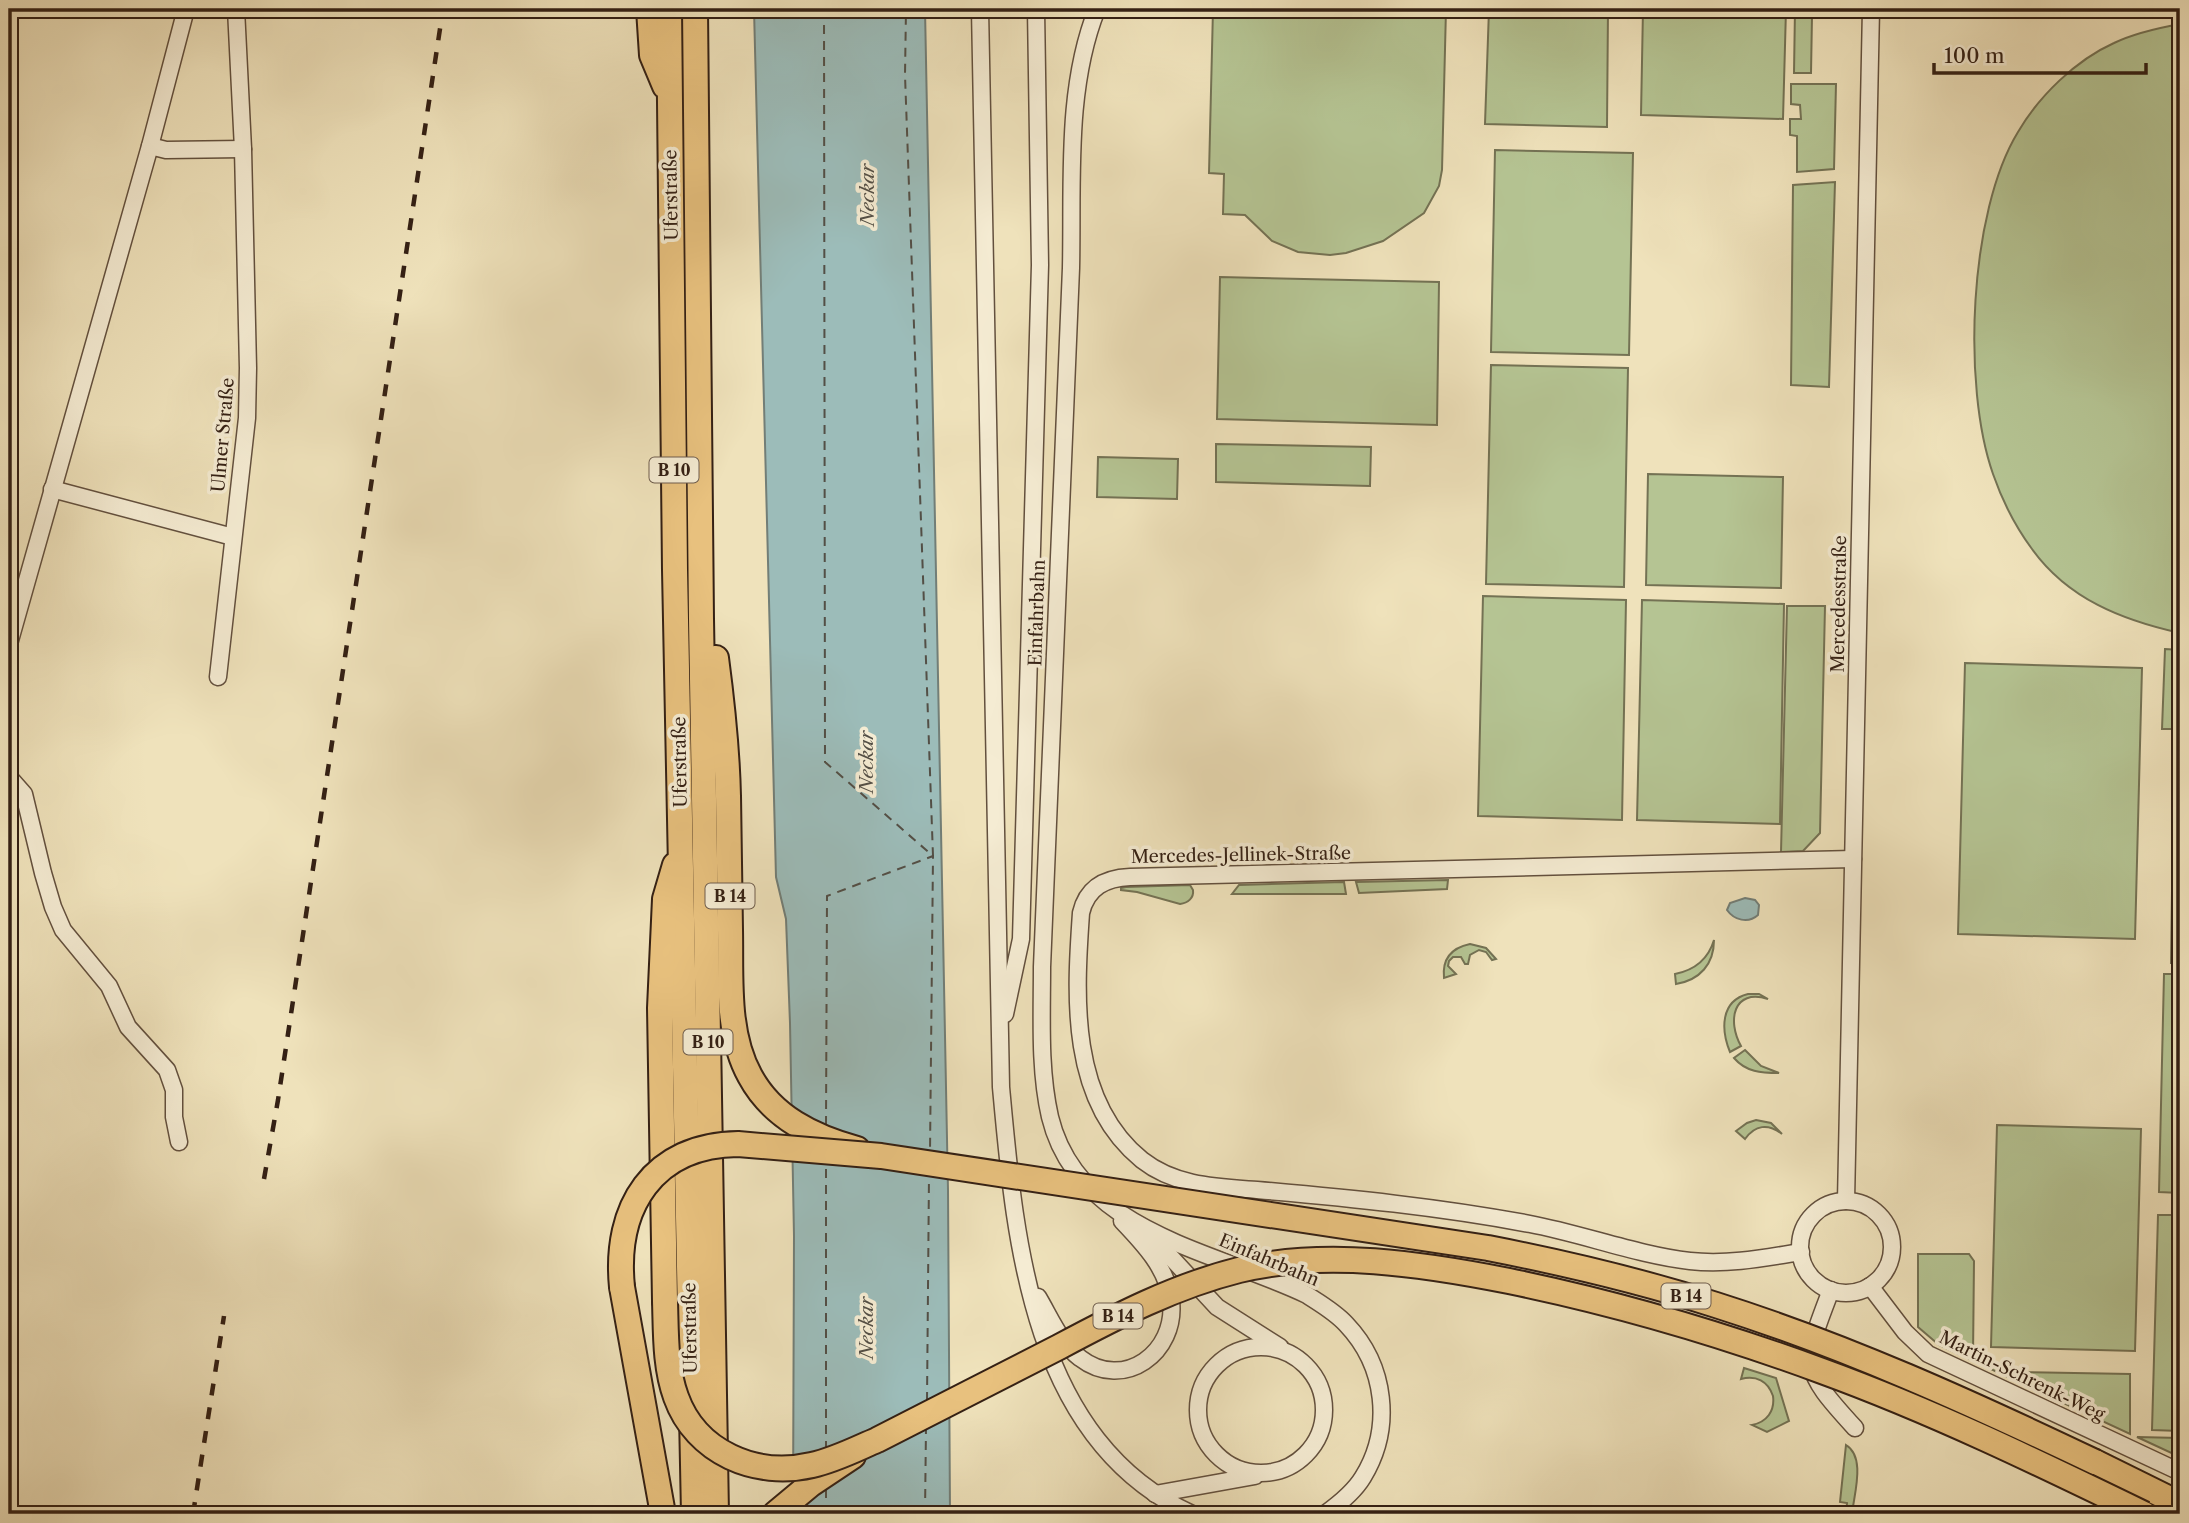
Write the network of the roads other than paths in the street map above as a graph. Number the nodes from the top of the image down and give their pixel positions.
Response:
1 (186, 9) edge
2 (236, 9) edge
3 (649, 9) edge
4 (669, 9) edge
5 (695, 9) edge
6 (709, 9) edge
7 (980, 9) edge
8 (1036, 9) edge
9 (1097, 9) edge
10 (1871, 9) edge
11 (695, 47) junction
12 (670, 96) junction
13 (150, 146) junction
14 (243, 149) junction
15 (52, 489) junction
16 (233, 537) junction
17 (702, 569) junction
18 (9, 644) edge
19 (218, 677) dead end
20 (9, 777) edge
21 (682, 845) junction
22 (1853, 859) junction
23 (1000, 1036) junction
24 (179, 1142) dead end
25 (881, 1156) junction
26 (1846, 1201) junction
27 (1105, 1204) junction
28 (1124, 1217) junction
29 (1801, 1252) junction
30 (1028, 1281) junction
31 (1870, 1286) junction
32 (1831, 1290) junction
33 (1290, 1353) junction
34 (1855, 1428) dead end
35 (877, 1440) junction
36 (1278, 1472) junction
37 (2180, 1472) edge
38 (1155, 1494) junction
39 (2180, 1504) edge
40 (663, 1514) edge
41 (694, 1514) edge
42 (716, 1514) edge
43 (775, 1514) edge
44 (1192, 1514) edge
45 (1325, 1514) edge
46 (2144, 1514) edge

1 - 13 street
2 - 14 street, Ulmer Straße
3 - 12 highway, B 10
4 - 12 highway, Uferstraße / B 10
5 - 11 highway, Uferstraße / B 10
6 - 11 highway, B 10
7 - 23 street, Einfahrbahn
8 - 23 street, Einfahrbahn
9 - 27 street, Einfahrbahn
10 - 22 street, Mercedesstraße
11 - 17 highway, Uferstraße / B 10
12 - 21 highway, Uferstraße / B 10
13 - 14 street
13 - 15 street
14 - 16 street, Ulmer Straße
15 - 16 street
15 - 18 street
16 - 19 street, Ulmer Straße
17 - 25 highway, B 14, bridge
17 - 42 highway, Uferstraße / B 10
20 - 24 street
21 - 35 highway, B 14, bridge
21 - 41 highway, Uferstraße / B 10
22 - 26 street, Mercedesstraße
22 - 29 street, Mercedes-Jellinek-Straße
23 - 30 street, Einfahrbahn
25 - 39 highway, B 14, bridge
25 - 40 highway, bridge
26 - 29 street
26 - 31 street
27 - 28 street, Einfahrbahn
27 - 30 street, Einfahrbahn
28 - 33 street, Einfahrbahn
28 - 45 street, Einfahrbahn
29 - 32 street
30 - 38 street, Einfahrbahn
31 - 32 street
31 - 37 street, Martin-Schrenk-Weg
32 - 34 street
33 - 36 street
33 - 36 street
35 - 43 highway, B 14, bridge
35 - 46 highway, B 14, bridge
36 - 38 street
38 - 44 street, Einfahrbahn

